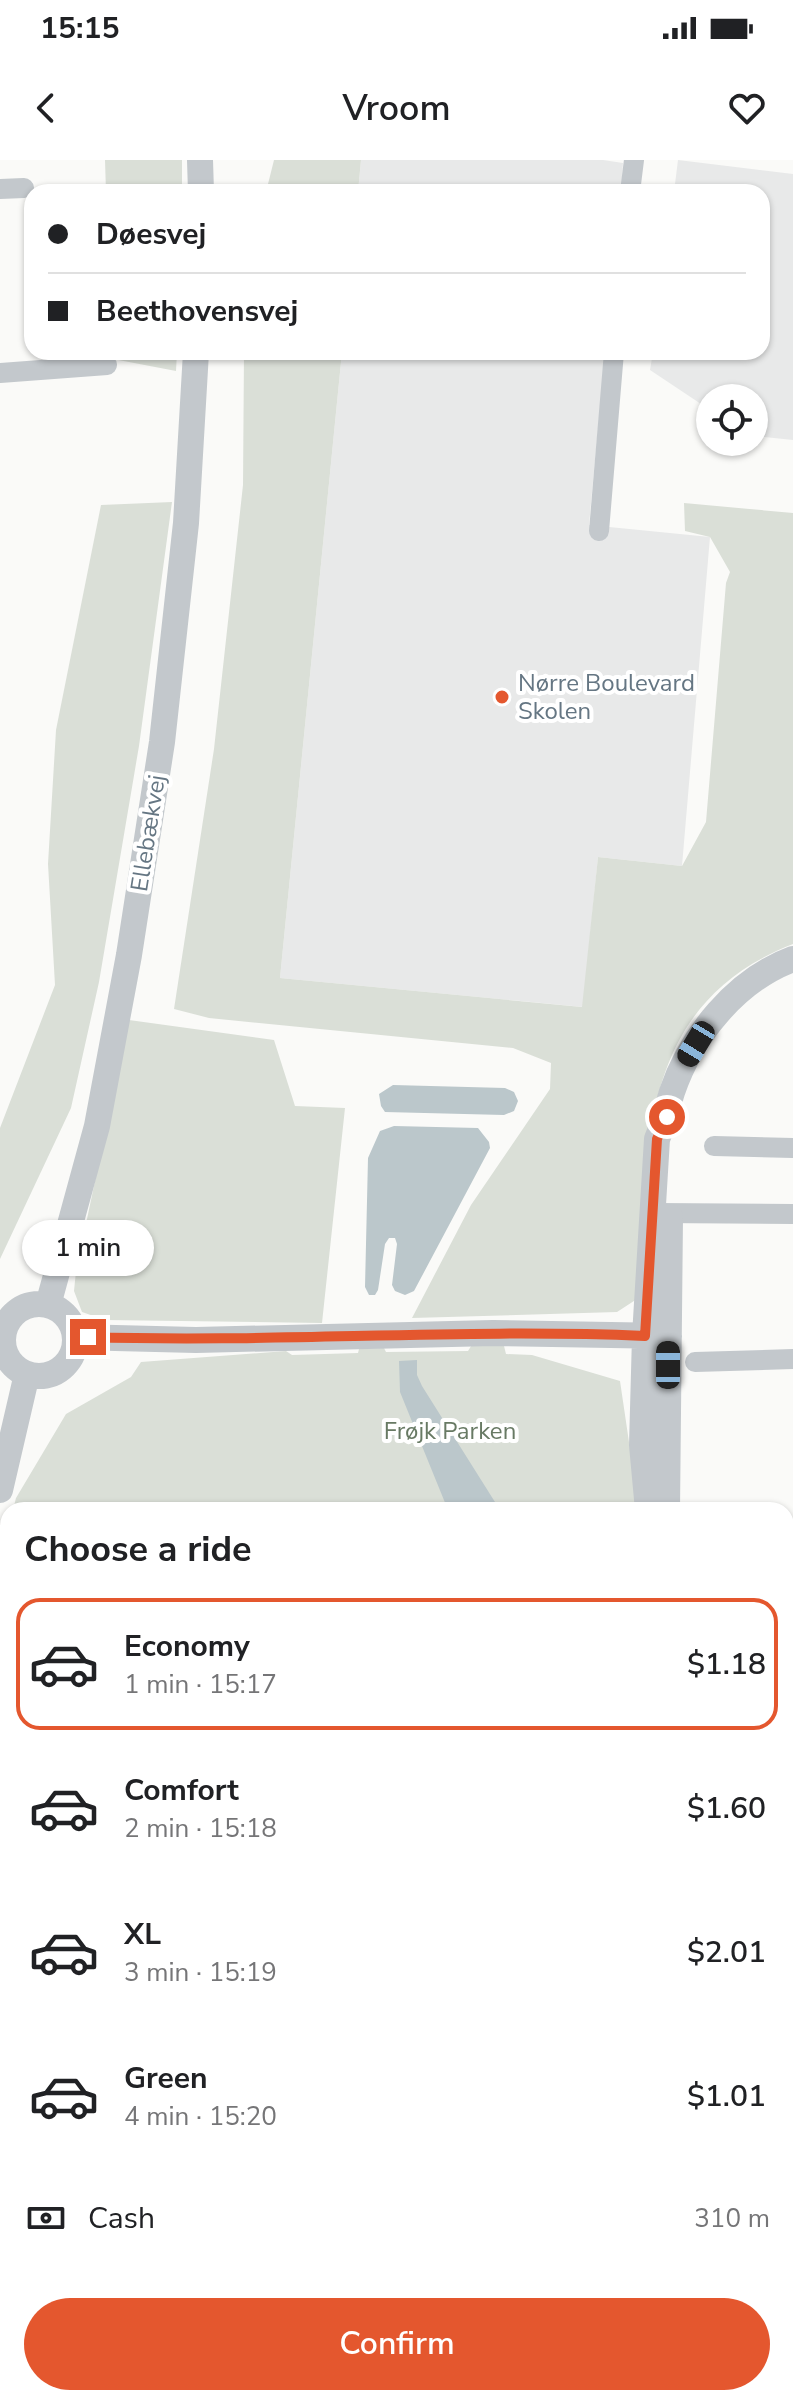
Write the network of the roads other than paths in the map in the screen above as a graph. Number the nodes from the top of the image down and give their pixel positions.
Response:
1 (200, 160) edge
2 (634, 160) edge
3 (201, 184) edge
4 (631, 184) edge
5 (24, 188) dead end
6 (0, 189) edge
7 (196, 360) edge
8 (613, 360) edge
9 (107, 365) dead end
10 (0, 373) edge
11 (599, 531) dead end
12 (793, 959) edge
13 (714, 1146) dead end
14 (793, 1148) edge
15 (662, 1213) junction
16 (793, 1214) edge
17 (48, 1305) junction
18 (657, 1336) junction
19 (75, 1337) junction
20 (2, 1338) edge
21 (793, 1359) edge
22 (695, 1362) dead end
23 (27, 1374) junction
24 (0, 1490) edge
25 (647, 1502) edge
26 (667, 1502) edge

1 - 3 street
2 - 4 street
5 - 6 street
7 - 17 street, Ellebækvej
8 - 11 street
9 - 10 street
12 - 15 street
13 - 14 street
15 - 16 street
15 - 18 street
17 - 19 street
17 - 20 street
18 - 19 street
18 - 25 street
18 - 26 street
19 - 23 street
20 - 23 street
21 - 22 street
23 - 24 street

